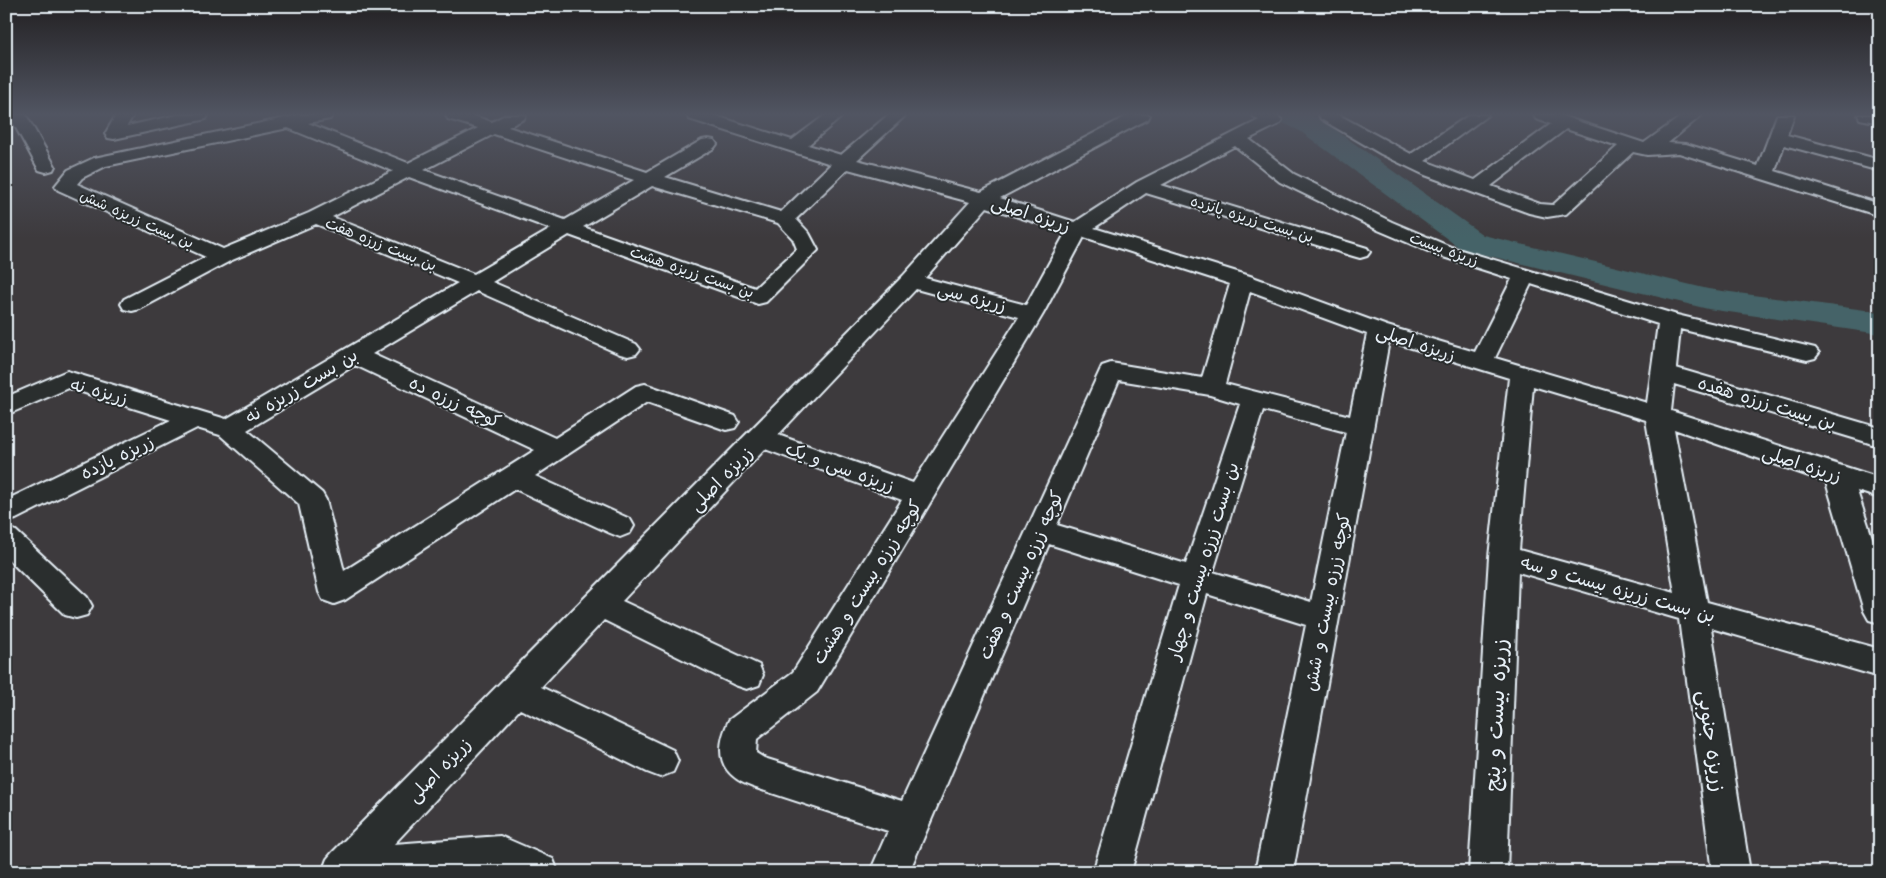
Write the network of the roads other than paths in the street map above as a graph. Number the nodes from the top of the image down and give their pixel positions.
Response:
1 (40, 156) edge
2 (129, 156) edge
3 (373, 156) edge
4 (439, 156) edge
5 (581, 156) edge
6 (688, 156) edge
7 (826, 156) edge
8 (851, 156) edge
9 (1064, 156) edge
10 (1203, 156) edge
11 (1259, 156) edge
12 (1399, 156) edge
13 (1421, 156) edge
14 (1524, 156) edge
15 (1628, 156) edge
16 (1705, 156) edge
17 (1770, 156) edge
18 (1843, 156) edge
19 (844, 162) junction
20 (1412, 162) junction
21 (46, 166) dead end
22 (1880, 166) edge
23 (410, 171) junction
24 (1764, 175) junction
25 (650, 178) junction
26 (1144, 186) junction
27 (1477, 188) junction
28 (983, 199) junction
29 (1878, 205) edge
30 (316, 217) junction
31 (785, 219) junction
32 (567, 228) junction
33 (1078, 229) junction
34 (1360, 252) dead end
35 (223, 257) junction
36 (1524, 276) junction
37 (911, 280) junction
38 (1242, 281) junction
39 (475, 282) junction
40 (132, 304) dead end
41 (1032, 314) junction
42 (1670, 320) junction
43 (1379, 331) junction
44 (628, 349) dead end
45 (1807, 353) dead end
46 (354, 355) junction
47 (1481, 364) junction
48 (1662, 372) junction
49 (1522, 375) junction
50 (1212, 388) junction
51 (1254, 400) junction
52 (6, 407) edge
53 (1658, 416) junction
54 (195, 419) junction
55 (726, 422) dead end
56 (1360, 427) junction
57 (229, 429) junction
58 (1872, 435) dead end
59 (760, 438) junction
60 (556, 449) junction
61 (1838, 476) junction
62 (513, 477) junction
63 (1880, 488) edge
64 (920, 496) junction
65 (6, 512) edge
66 (620, 526) dead end
67 (1040, 531) junction
68 (6, 539) edge
69 (1504, 557) junction
70 (1196, 579) junction
71 (600, 604) junction
72 (76, 606) dead end
73 (1693, 610) junction
74 (1880, 611) edge
75 (1324, 618) junction
76 (1880, 663) edge
77 (747, 675) dead end
78 (516, 690) junction
79 (660, 762) dead end
80 (911, 822) junction
81 (343, 869) edge
82 (539, 872) edge
83 (888, 872) edge
84 (1112, 872) edge
85 (1274, 872) edge
86 (1488, 872) edge
87 (1731, 872) edge

1 - 21 street
2 - 35 street, بن بست زریزه شش
3 - 23 street, بن بست زریزه هشت
4 - 23 street, بن بست زرزه هفت
5 - 25 street, بن بست زریزه هشت
6 - 25 street, بن بست زریزه نه
7 - 19 street
8 - 19 street
9 - 28 street
10 - 26 street
11 - 36 street, زریزه بیست
12 - 20 street
13 - 20 street
14 - 27 street
15 - 27 street
16 - 24 street
17 - 24 street
18 - 22 street
19 - 28 street
19 - 31 street
20 - 27 street
23 - 30 street, بن بست زرزه هفت
23 - 32 street, بن بست زریزه هشت
24 - 29 street
25 - 31 street, بن بست زریزه هشت
25 - 32 street, بن بست زریزه نه
26 - 33 street
26 - 34 street, بن بست زریزه پانزده
28 - 33 street, زریزه اصلی
28 - 37 street, زریزه اصلی
30 - 35 street
30 - 39 street, بن بست زرزه هفت
31 - 32 street, بن بست زریزه هشت
32 - 39 street, بن بست زریزه نه
33 - 38 street, زریزه اصلی
33 - 41 street, کوچه زرزه بیست و هشت
35 - 40 street, بن بست زریزه شش
36 - 42 street, زریزه بیست
36 - 47 street
37 - 41 street, زریزه سی
37 - 59 street, زریزه اصلی
38 - 43 street, زریزه اصلی
38 - 50 street
39 - 44 street, بن بست زرزه هفت
39 - 46 street, بن بست زریزه نه
41 - 64 street, کوچه زرزه بیست و هشت
42 - 45 street, زریزه بیست
42 - 48 street, زریزه جنوبی
43 - 47 street, زریزه اصلی
43 - 56 street, کوچه زرزه بیست و شش
46 - 57 street, بن بست زریزه نه
46 - 60 street, کوچه زرزه ده
47 - 49 street, زریزه اصلی
48 - 53 street, زریزه جنوبی
48 - 58 street, بن بست زرزه هفده
49 - 53 street, زریزه اصلی
49 - 69 street, بن بست زریزه بیست و سه
50 - 51 street
50 - 67 street, کوچه زرزه بیست و هفت
51 - 56 street
51 - 70 street, بن بست زرزه بیست و چهار
52 - 54 street, زریزه نه
53 - 61 street, زریزه اصلی
53 - 73 street, زریزه جنوبی
54 - 57 street
54 - 65 street, زریزه یازده
55 - 60 street, بن بست زریزه نه
56 - 75 street, کوچه زرزه بیست و شش
57 - 62 street, بن بست زریزه نه
59 - 64 street, زریزه سی و یک
59 - 71 street, زریزه اصلی
60 - 62 street, بن بست زریزه نه
61 - 63 street, زریزه اصلی
61 - 74 street
62 - 66 street
64 - 80 street, کوچه زرزه بیست و هشت
67 - 70 street
67 - 80 street, کوچه زرزه بیست و هفت
68 - 72 street
69 - 73 street, بن بست زریزه بیست و سه
69 - 86 street, زریزه بیست و پنج
70 - 75 street
70 - 84 street, بن بست زرزه بیست و چهار
71 - 77 street
71 - 78 street, زریزه اصلی
73 - 76 street, بن بست زریزه بیست و سه
73 - 87 street, زریزه جنوبی
75 - 85 street, کوچه زرزه بیست و شش
78 - 79 street
78 - 81 street, زریزه اصلی
80 - 83 street, کوچه زرزه بیست و هفت
81 - 82 street

